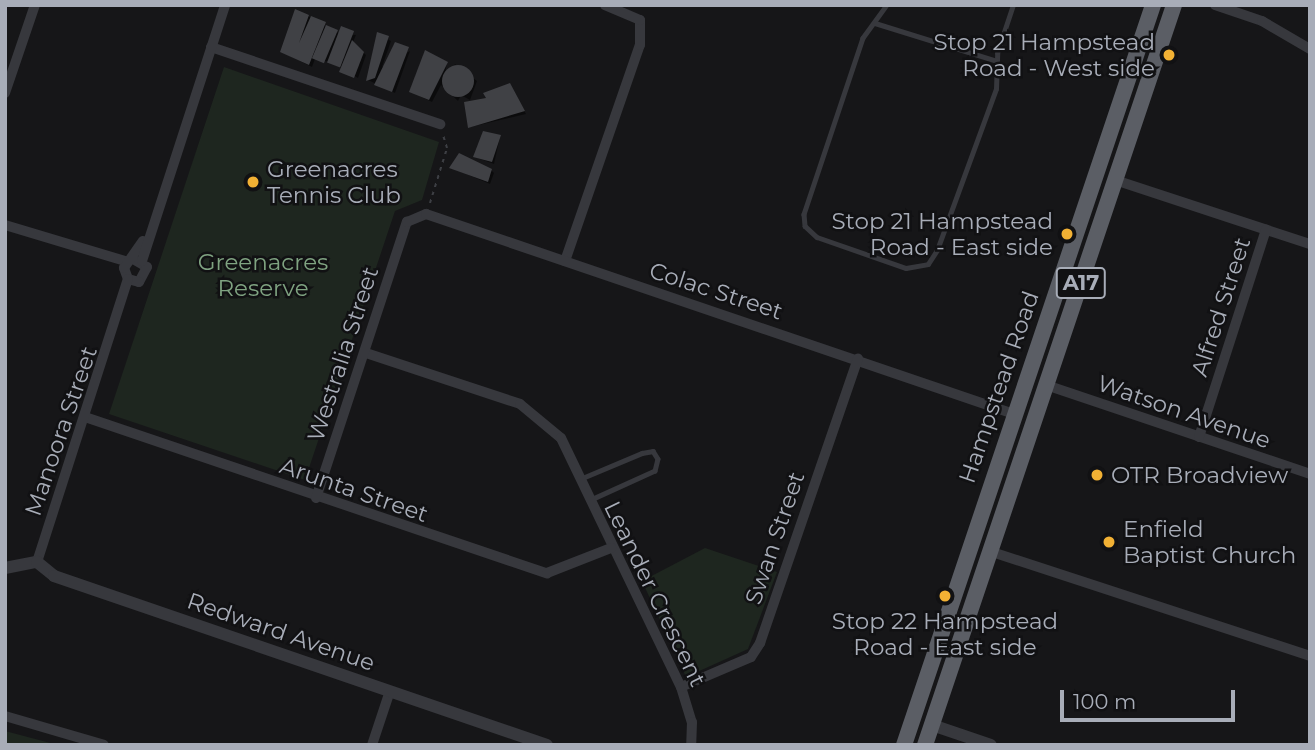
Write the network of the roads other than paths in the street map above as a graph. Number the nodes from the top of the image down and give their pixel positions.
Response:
1 (35, 5) edge
2 (225, 5) edge
3 (605, 5) edge
4 (887, 5) edge
5 (1013, 5) edge
6 (1153, 5) edge
7 (1174, 5) edge
8 (1215, 5) edge
9 (875, 23) junction
10 (211, 47) junction
11 (1310, 49) edge
12 (997, 61) junction
13 (5, 93) edge
14 (439, 124) road end
15 (1095, 174) junction
16 (1115, 180) junction
17 (426, 214) joint
18 (5, 225) edge
19 (1266, 230) junction
20 (1310, 244) edge
21 (99, 258) junction
22 (135, 261) junction
23 (565, 261) junction
24 (129, 278) junction
25 (366, 353) junction
26 (858, 358) junction
27 (1026, 379) junction
28 (1046, 385) junction
29 (1014, 414) junction
30 (85, 417) junction
31 (1033, 421) junction
32 (1199, 437) junction
33 (1310, 474) edge
34 (579, 479) junction
35 (316, 498) junction
36 (589, 500) junction
37 (970, 543) junction
38 (611, 548) junction
39 (989, 551) junction
40 (37, 562) junction
41 (5, 568) edge
42 (1310, 656) edge
43 (681, 687) junction
44 (390, 691) junction
45 (5, 716) edge
46 (913, 719) junction
47 (932, 725) junction
48 (104, 745) edge
49 (372, 745) edge
50 (547, 745) edge
51 (691, 745) edge
52 (904, 745) edge
53 (925, 745) edge
54 (991, 745) edge

1 - 13 street
2 - 10 street
3 - 23 street
4 - 9 lane
5 - 12 lane
6 - 15 highway, Hampstead Road / A17
7 - 16 highway, Hampstead Road / A17
8 - 11 street
9 - 12 lane
9 - 12 lane
10 - 14 street
10 - 22 street
15 - 16 highway
15 - 27 highway, Hampstead Road / A17
16 - 19 street
16 - 28 highway, Hampstead Road / A17
17 - 23 street, Colac Street
17 - 25 street, Westralia Street
18 - 21 street
19 - 20 street
19 - 32 street, Alfred Street
21 - 22 street
21 - 24 street
22 - 24 street
22 - 24 street
23 - 26 street, Colac Street
24 - 30 street, Manoora Street
25 - 34 street, Leander Crescent
25 - 35 street, Westralia Street
26 - 29 street, Colac Street
26 - 43 street, Swan Street
27 - 28 highway
27 - 29 highway, Hampstead Road / A17
28 - 31 highway, Hampstead Road / A17
28 - 32 street, Watson Avenue
29 - 31 highway
29 - 37 highway, Hampstead Road / A17
30 - 35 street, Arunta Street
30 - 40 street, Manoora Street
31 - 39 highway, Hampstead Road / A17
32 - 33 street, Watson Avenue
34 - 36 street, Leander Crescent
34 - 36 lane, Leander Crescent
35 - 38 street, Arunta Street
36 - 38 street, Leander Crescent
37 - 39 highway
37 - 46 highway, Hampstead Road / A17
38 - 43 street, Leander Crescent
39 - 42 street
39 - 47 highway, Hampstead Road / A17
40 - 41 street
40 - 44 street, Redward Avenue
43 - 51 street, Leander Crescent
44 - 49 street
44 - 50 street, Redward Avenue
45 - 48 street
46 - 47 highway
46 - 52 highway, Hampstead Road / A17
47 - 53 highway, Hampstead Road / A17
47 - 54 street

